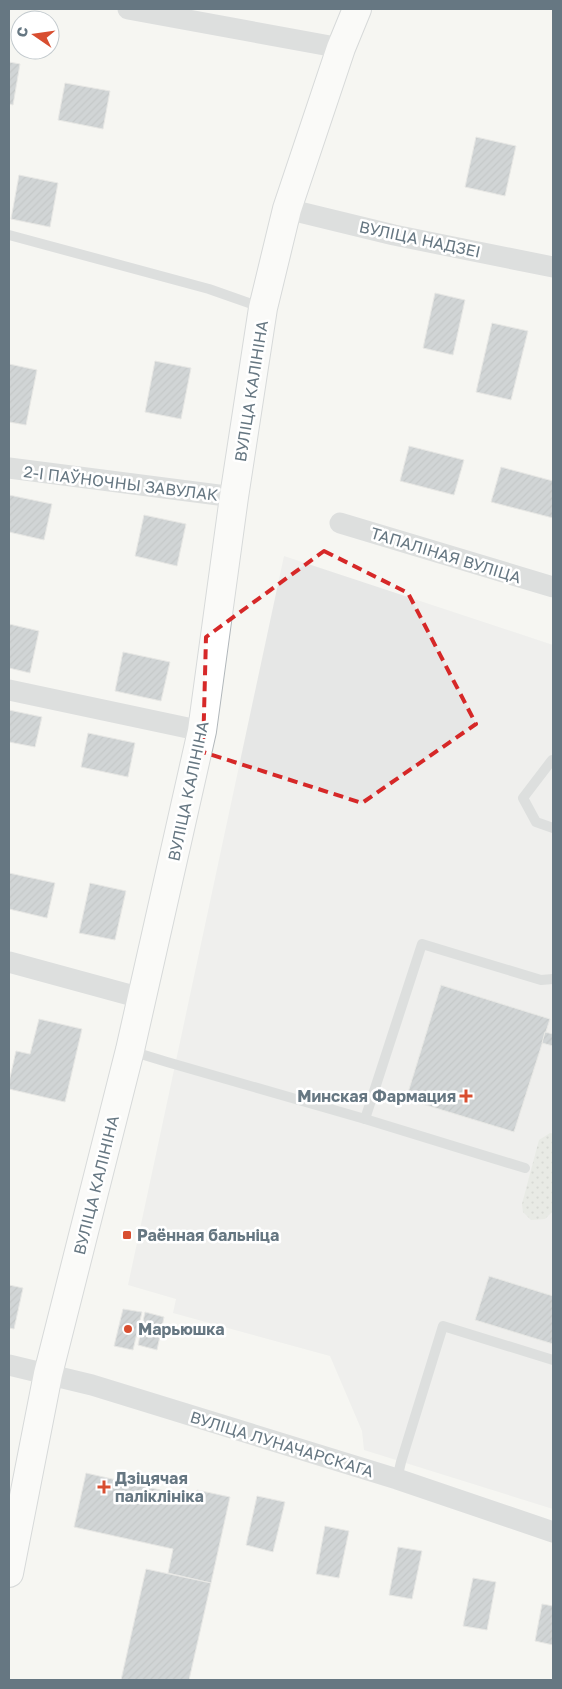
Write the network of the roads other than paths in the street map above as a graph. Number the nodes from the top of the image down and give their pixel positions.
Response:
1 (128, 9) edge
2 (357, 9) edge
3 (341, 48) junction
4 (287, 209) junction
5 (9, 234) edge
6 (553, 267) edge
7 (264, 308) junction
8 (9, 468) edge
9 (234, 498) junction
10 (340, 523) dead end
11 (553, 587) edge
12 (9, 690) edge
13 (202, 731) junction
14 (553, 760) edge
15 (553, 828) edge
16 (9, 962) edge
17 (553, 979) edge
18 (141, 998) junction
19 (130, 1050) junction
20 (365, 1119) junction
21 (525, 1168) dead end
22 (553, 1360) edge
23 (9, 1365) edge
24 (48, 1374) junction
25 (397, 1479) junction
26 (553, 1532) edge
27 (9, 1573) edge

1 - 3 street
2 - 3 main road, ВУЛІЦА КАЛІНІНА
3 - 4 main road, ВУЛІЦА КАЛІНІНА
4 - 6 street, ВУЛІЦА НАДЗЕІ
4 - 7 main road, ВУЛІЦА КАЛІНІНА
5 - 7 lane
7 - 9 main road, ВУЛІЦА КАЛІНІНА
8 - 9 street, 2-І ПАЎНОЧНЫ ЗАВУЛАК
9 - 13 main road, ВУЛІЦА КАЛІНІНА
10 - 11 street, ТАПАЛІНАЯ ВУЛІЦА
12 - 13 street
13 - 18 main road, ВУЛІЦА КАЛІНІНА
14 - 15 lane
16 - 18 street
17 - 20 lane
18 - 19 main road, ВУЛІЦА КАЛІНІНА
19 - 20 lane
19 - 24 main road, ВУЛІЦА КАЛІНІНА
20 - 21 lane
22 - 25 lane
23 - 24 street, ВУЛІЦА ЛУНАЧАРСКАГА
24 - 25 street, ВУЛІЦА ЛУНАЧАРСКАГА
24 - 27 main road, ВУЛІЦА КАЛІНІНА
25 - 26 street, ВУЛІЦА ЛУНАЧАРСКАГА

